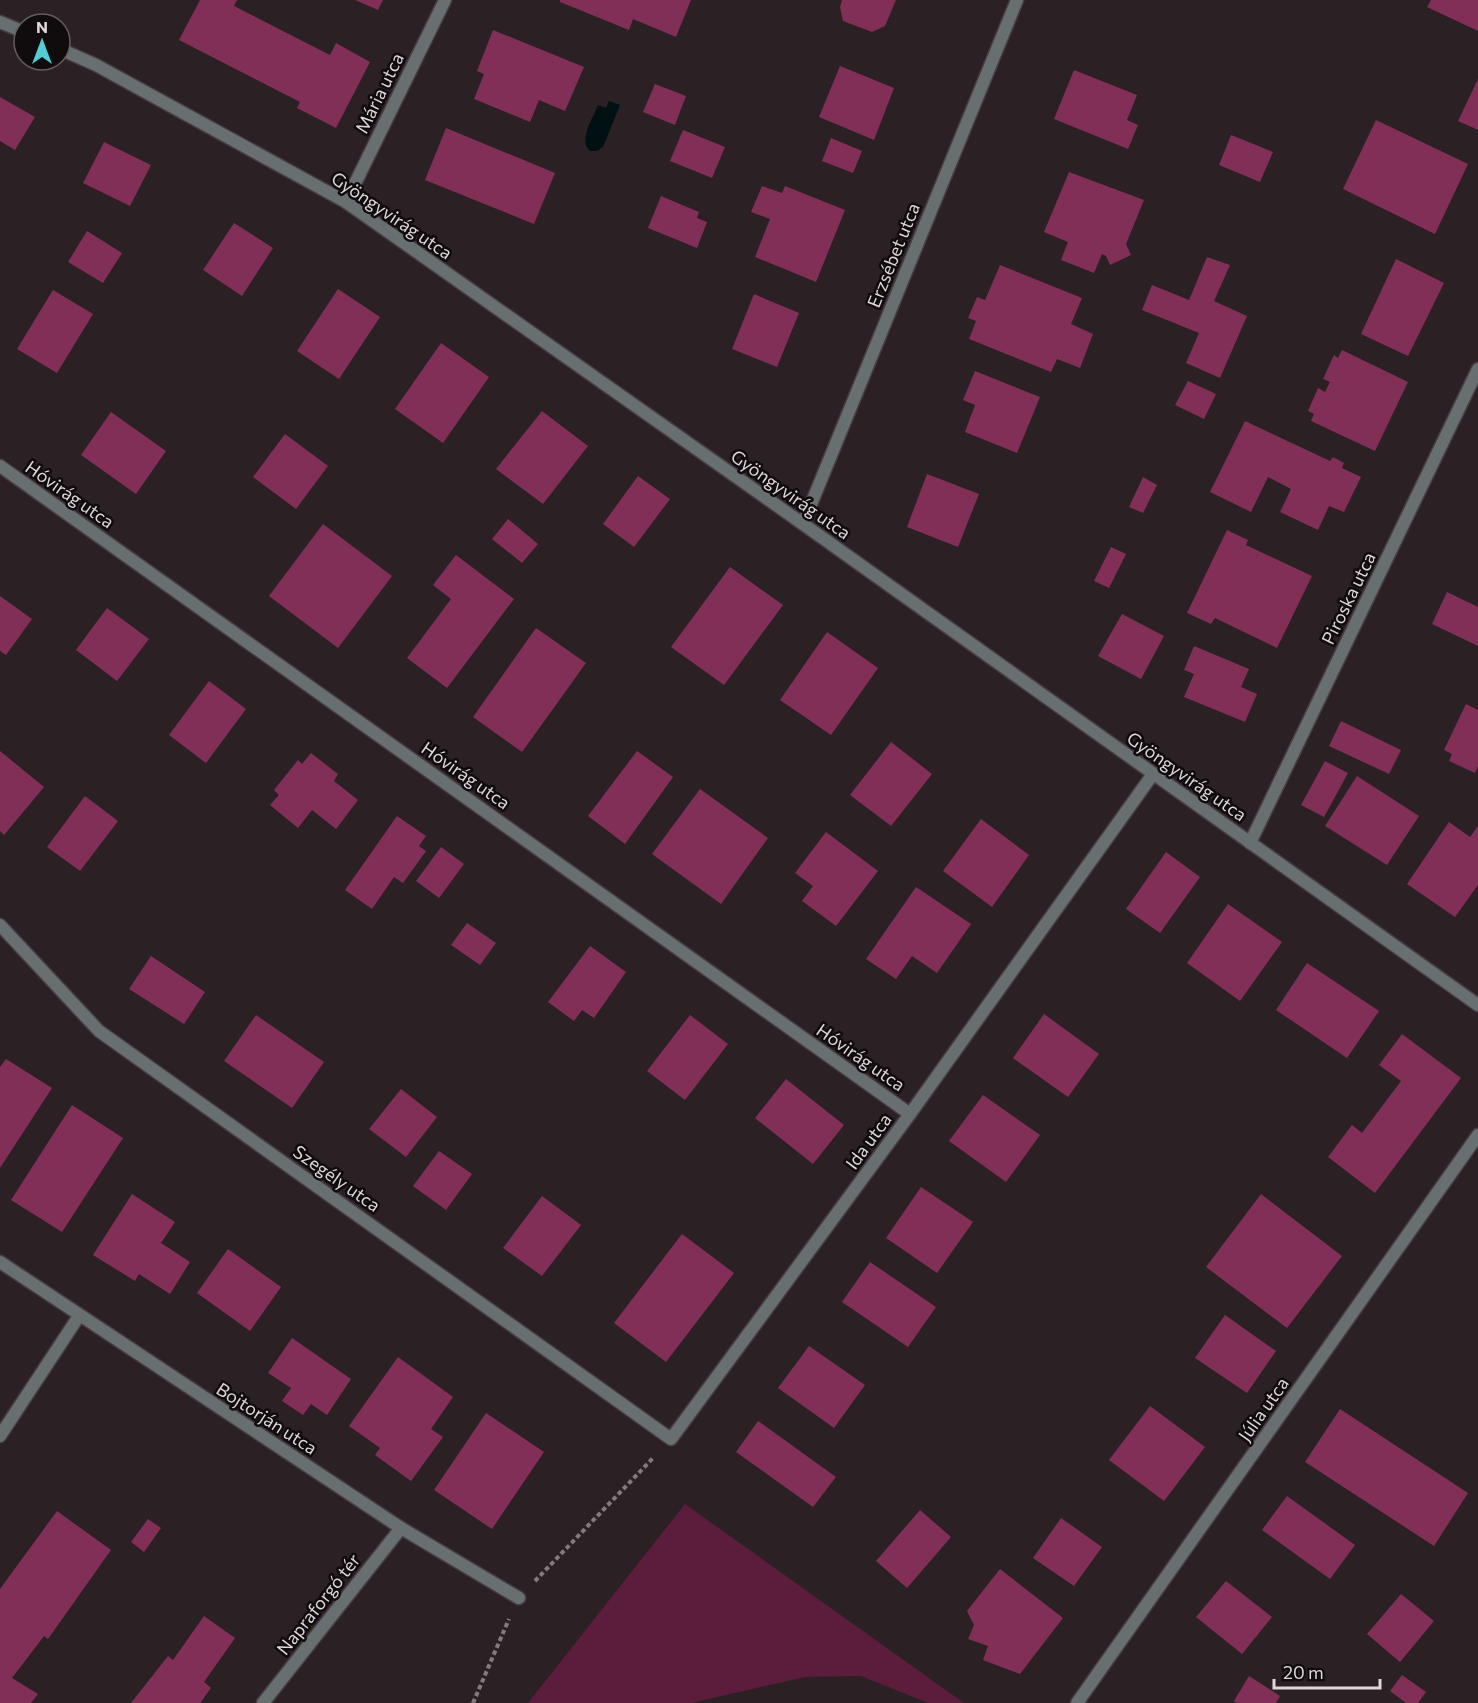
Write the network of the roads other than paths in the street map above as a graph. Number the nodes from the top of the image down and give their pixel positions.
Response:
1 (446, 0) edge
2 (1017, 0) edge
3 (72, 54) edge
4 (345, 202) junction
5 (1478, 369) edge
6 (0, 466) edge
7 (803, 524) junction
8 (1153, 774) junction
9 (1250, 843) junction
10 (0, 925) edge
11 (1478, 1005) edge
12 (910, 1114) junction
13 (1478, 1135) edge
14 (0, 1262) edge
15 (79, 1316) junction
16 (0, 1436) edge
17 (671, 1439) joint
18 (401, 1528) junction
19 (519, 1598) road end
20 (263, 1703) edge
21 (1077, 1703) edge

1 - 4 street, Mária utca
2 - 7 street, Erzsébet utca
3 - 4 street, Gyöngyvirág utca
4 - 7 street, Gyöngyvirág utca
5 - 9 street, Piroska utca
6 - 12 street, Hóvirág utca
7 - 8 street, Gyöngyvirág utca
8 - 9 street, Gyöngyvirág utca
8 - 12 street, Ida utca
9 - 11 street, Gyöngyvirág utca
10 - 17 street, Szegély utca
12 - 17 street, Ida utca
13 - 21 street, Júlia utca
14 - 15 street, Bojtorján utca
15 - 16 street
15 - 18 street, Bojtorján utca
18 - 19 street, Bojtorján utca
18 - 20 street, Napraforgó tér

